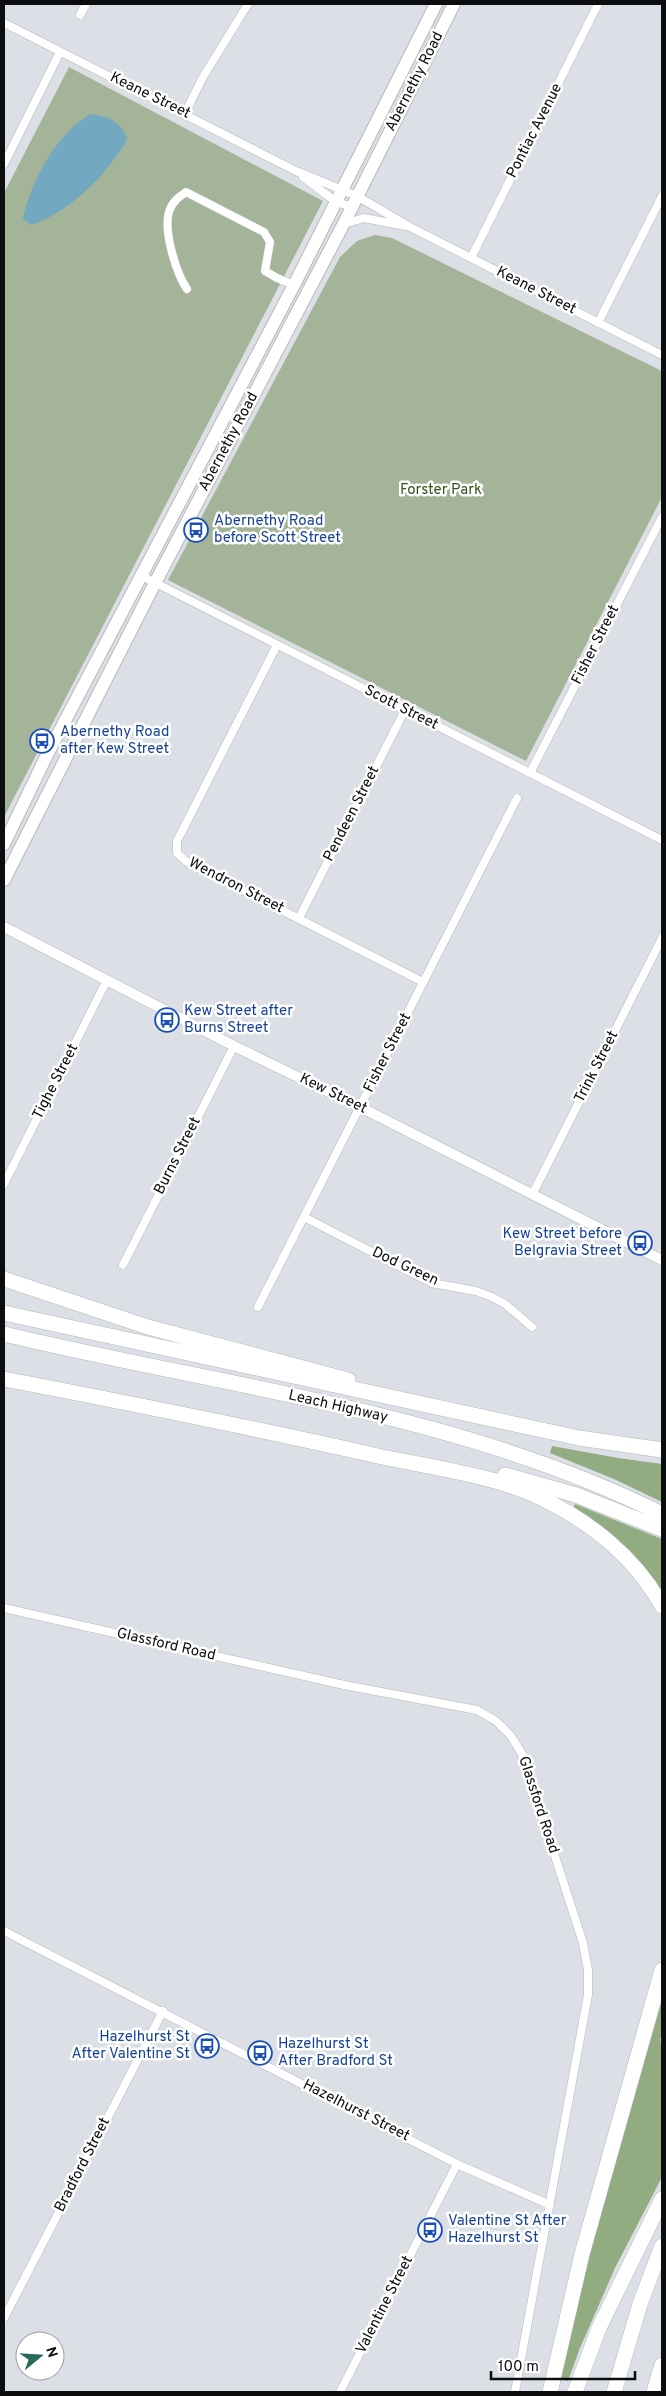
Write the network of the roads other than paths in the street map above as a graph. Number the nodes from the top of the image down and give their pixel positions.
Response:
1 (86, 4) edge
2 (248, 4) edge
3 (436, 4) edge
4 (454, 4) edge
5 (598, 4) edge
6 (80, 15) dead end
7 (4, 23) edge
8 (60, 52) junction
9 (185, 113) junction
10 (4, 164) edge
11 (296, 171) junction
12 (341, 189) junction
13 (662, 196) edge
14 (335, 201) junction
15 (354, 201) junction
16 (343, 224) junction
17 (410, 227) junction
18 (471, 258) junction
19 (294, 285) junction
20 (187, 289) dead end
21 (598, 323) junction
22 (662, 355) edge
23 (662, 517) edge
24 (140, 575) junction
25 (155, 583) junction
26 (278, 645) junction
27 (404, 710) junction
28 (530, 773) junction
29 (517, 798) dead end
30 (662, 840) edge
31 (4, 844) edge
32 (4, 880) edge
33 (299, 918) junction
34 (4, 927) edge
35 (662, 938) edge
36 (107, 980) junction
37 (423, 982) junction
38 (234, 1046) junction
39 (360, 1107) junction
40 (4, 1184) edge
41 (532, 1195) junction
42 (304, 1217) junction
43 (662, 1260) edge
44 (123, 1265) dead end
45 (4, 1279) edge
46 (258, 1307) dead end
47 (4, 1313) edge
48 (532, 1328) dead end
49 (4, 1334) edge
50 (4, 1378) edge
51 (394, 1397) junction
52 (349, 1449) junction
53 (662, 1450) edge
54 (662, 1514) edge
55 (662, 1529) edge
56 (662, 1606) edge
57 (4, 1608) edge
58 (4, 1931) edge
59 (662, 1970) edge
60 (163, 2012) junction
61 (457, 2164) junction
62 (662, 2198) edge
63 (550, 2206) junction
64 (662, 2246) edge
65 (4, 2318) edge
66 (662, 2365) edge
67 (340, 2392) edge
68 (515, 2392) edge
69 (550, 2392) edge
70 (575, 2392) edge
71 (614, 2392) edge
72 (654, 2392) edge

1 - 6 street
2 - 9 street
3 - 12 main road, Abernethy Road
4 - 15 main road, Abernethy Road
5 - 18 street, Pontiac Avenue
7 - 8 street, Keane Street
8 - 9 street, Keane Street
8 - 10 street
9 - 11 street, Keane Street
11 - 12 street, Keane Street
11 - 14 street, Keane Street
12 - 14 main road, Abernethy Road
12 - 15 street, Keane Street
13 - 21 street
14 - 15 street, Keane Street
14 - 19 main road, Abernethy Road
15 - 16 main road, Abernethy Road
15 - 17 street, Keane Street
16 - 17 street, Keane Street
16 - 25 main road, Abernethy Road
17 - 18 street, Keane Street
18 - 21 street, Keane Street
19 - 20 street
19 - 24 main road, Abernethy Road
21 - 22 street, Keane Street
23 - 28 street, Fisher Street
24 - 25 street, Scott Street
24 - 31 main road, Abernethy Road
25 - 26 street, Scott Street
25 - 32 main road, Abernethy Road
26 - 27 street, Scott Street
26 - 33 street, Wendron Street
27 - 28 street, Scott Street
27 - 33 street, Pendeen Street
28 - 30 street, Scott Street
29 - 37 street, Fisher Street
33 - 37 street, Wendron Street
34 - 36 street, Kew Street
35 - 41 street, Trink Street
36 - 38 street, Kew Street
36 - 40 street, Tighe Street
37 - 39 street, Fisher Street
38 - 39 street, Kew Street
38 - 44 street, Burns Street
39 - 41 street, Kew Street
39 - 42 street, Fisher Street
41 - 43 street, Kew Street
42 - 46 street, Fisher Street
42 - 48 street, Dod Green
45 - 51 highway
47 - 51 highway, Leach Highway
49 - 54 highway, Leach Highway
50 - 52 highway
51 - 53 highway, Leach Highway
52 - 55 highway
52 - 56 highway
57 - 63 street, Glassford Road
58 - 60 street, Hazelhurst Street
59 - 69 highway
60 - 61 street, Hazelhurst Street
60 - 65 street, Bradford Street
61 - 63 street, Hazelhurst Street
61 - 67 street, Valentine Street
62 - 70 highway
63 - 68 street, Glassford Road
64 - 71 highway
66 - 72 highway

